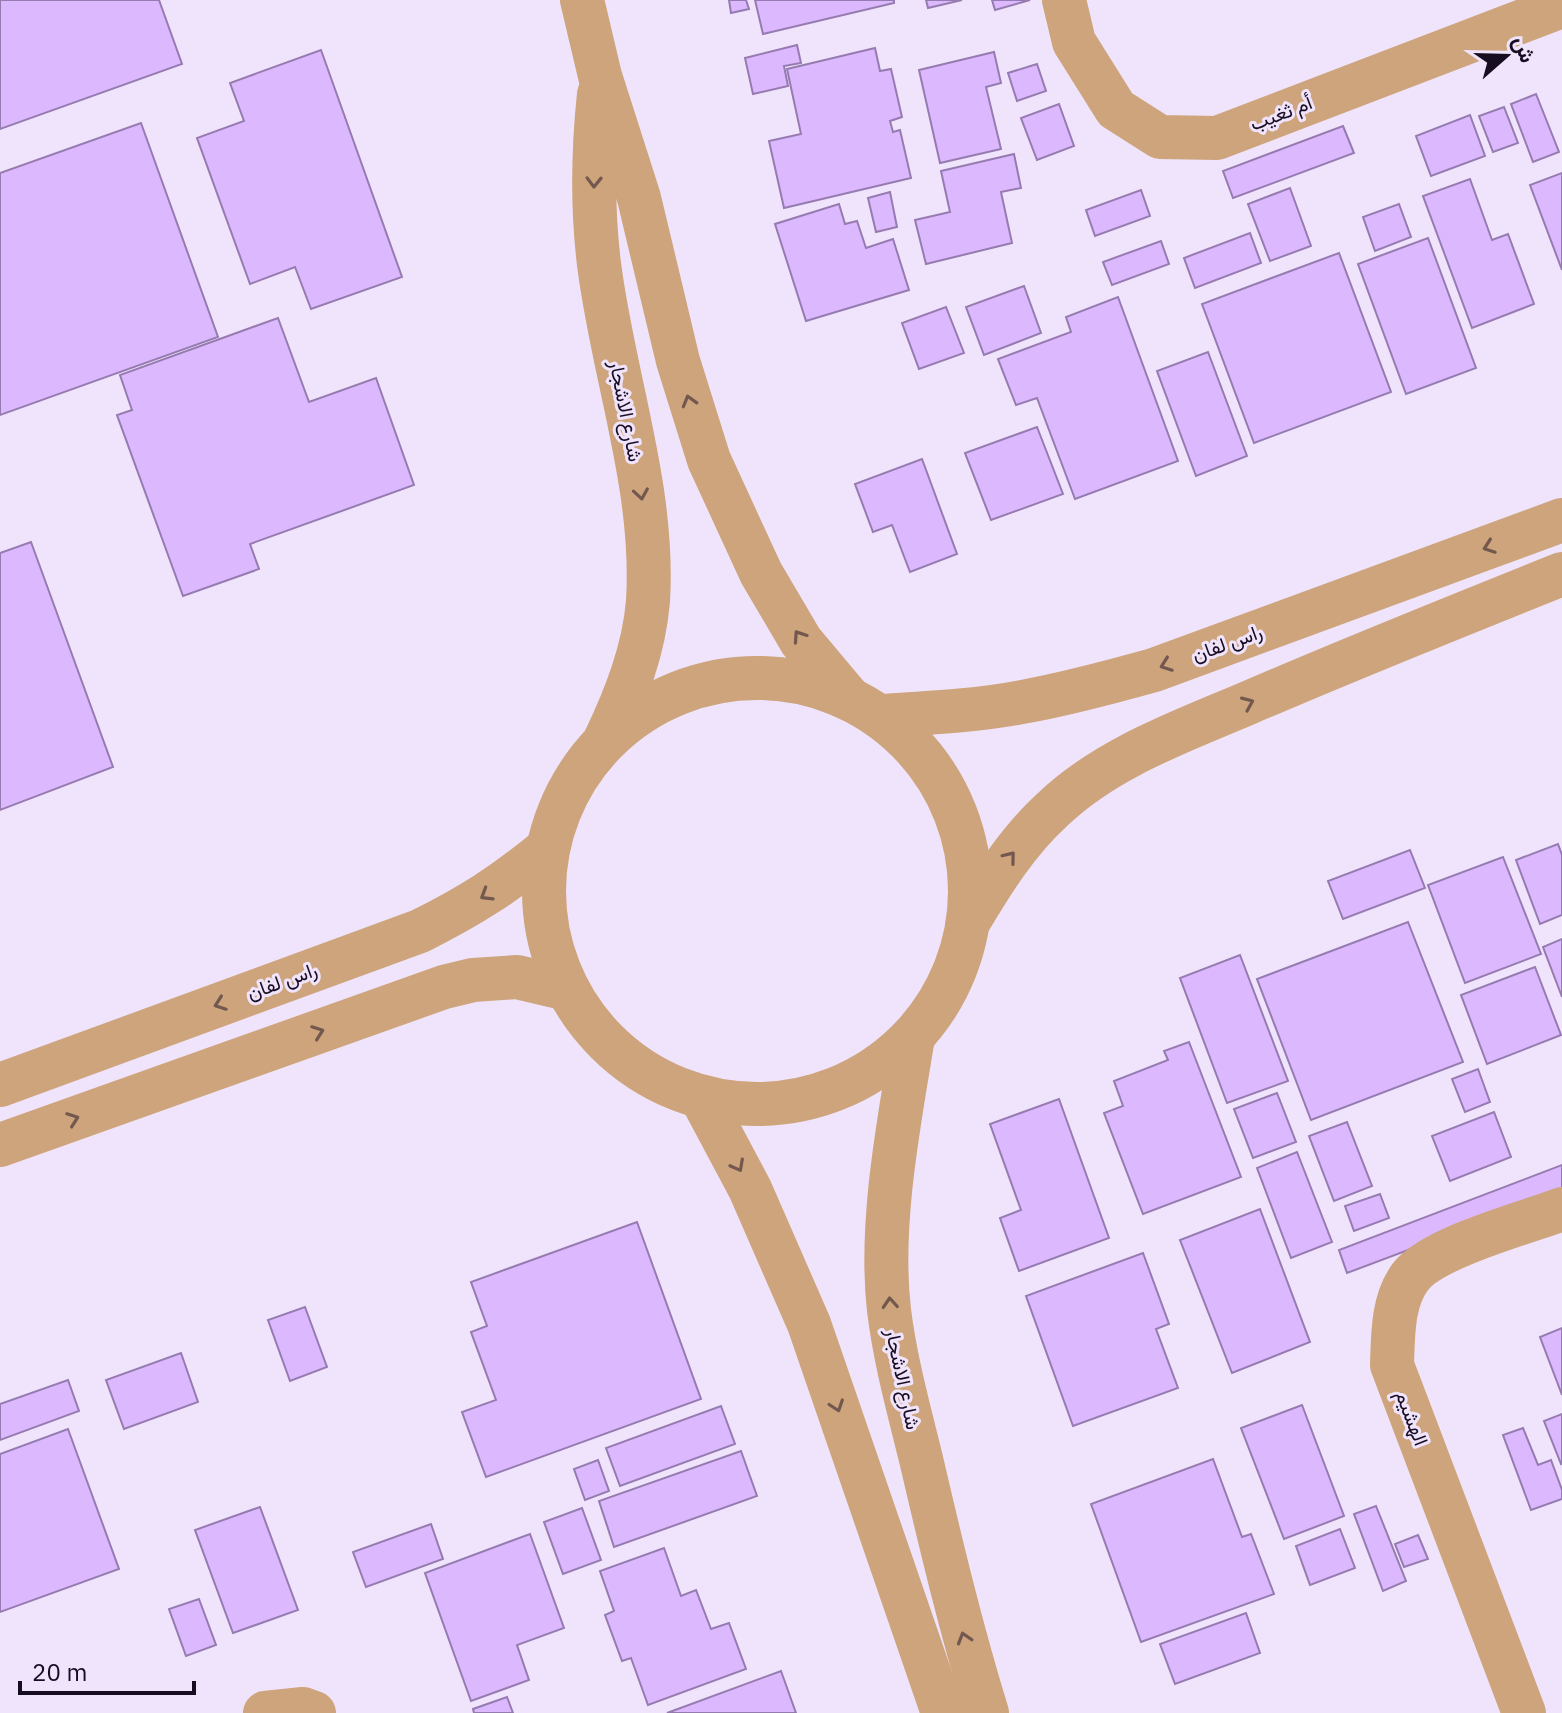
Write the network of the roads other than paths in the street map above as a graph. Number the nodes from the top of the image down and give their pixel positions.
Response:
1 (582, 0) edge
2 (1064, 0) edge
3 (1562, 6) edge
4 (600, 76) junction
5 (1562, 520) edge
6 (1562, 574) edge
7 (864, 706) junction
8 (605, 740) junction
9 (548, 848) junction
10 (968, 923) junction
11 (568, 989) junction
12 (913, 1037) junction
13 (0, 1085) edge
14 (701, 1097) junction
15 (0, 1145) edge
16 (1562, 1209) edge
17 (265, 1713) edge
18 (314, 1713) edge
19 (943, 1713) edge
20 (987, 1713) edge
21 (1524, 1713) edge

1 - 4 street, شارع الاشجار
2 - 3 street, أم ثغيب
7 -> 4 street, شارع الاشجار
4 -> 8 street, شارع الاشجار
5 -> 7 street, راس لفان
10 -> 6 street
7 - 8 street
7 - 10 street, شارع الاشجار
8 - 9 street
9 - 11 street
9 -> 13 street, راس لفان
10 - 12 street
11 - 14 street
15 -> 11 street
12 - 14 street
20 -> 12 street, شارع الاشجار
14 -> 19 street
16 - 21 street, الهشيم
17 - 18 street

